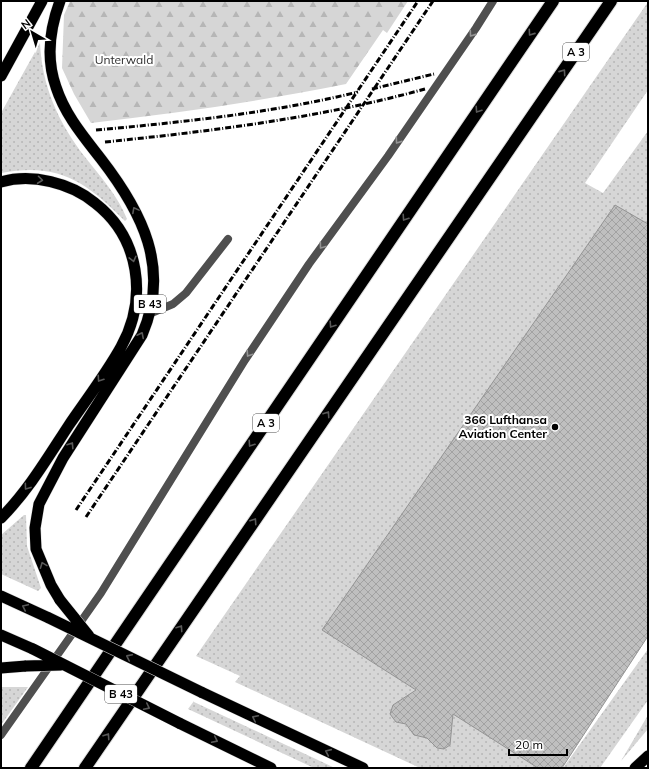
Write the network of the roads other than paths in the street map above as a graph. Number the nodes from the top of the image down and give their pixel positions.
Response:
1 (42, 1) edge
2 (60, 1) edge
3 (493, 1) edge
4 (553, 1) edge
5 (612, 1) edge
6 (1, 76) edge
7 (1, 182) edge
8 (228, 239) dead end
9 (149, 314) junction
10 (1, 518) edge
11 (1, 596) edge
12 (1, 635) edge
13 (90, 638) junction
14 (62, 665) junction
15 (1, 668) edge
16 (1, 735) edge
17 (648, 756) edge
18 (31, 768) edge
19 (85, 768) edge
20 (271, 768) edge
21 (363, 768) edge
22 (635, 768) edge

1 - 6 highway
9 -> 2 highway, B 43
3 -> 16 lane
4 -> 18 highway, A 3
19 -> 5 highway, A 3
7 -> 10 highway, B 43
8 - 9 lane
13 -> 9 highway, B 43, bridge
13 -> 11 highway, B 43, bridge
12 - 14 highway, B 43, bridge
21 -> 13 highway, B 43, bridge
14 - 15 highway, B 43, bridge
14 -> 20 highway, B 43, bridge
17 - 22 highway

